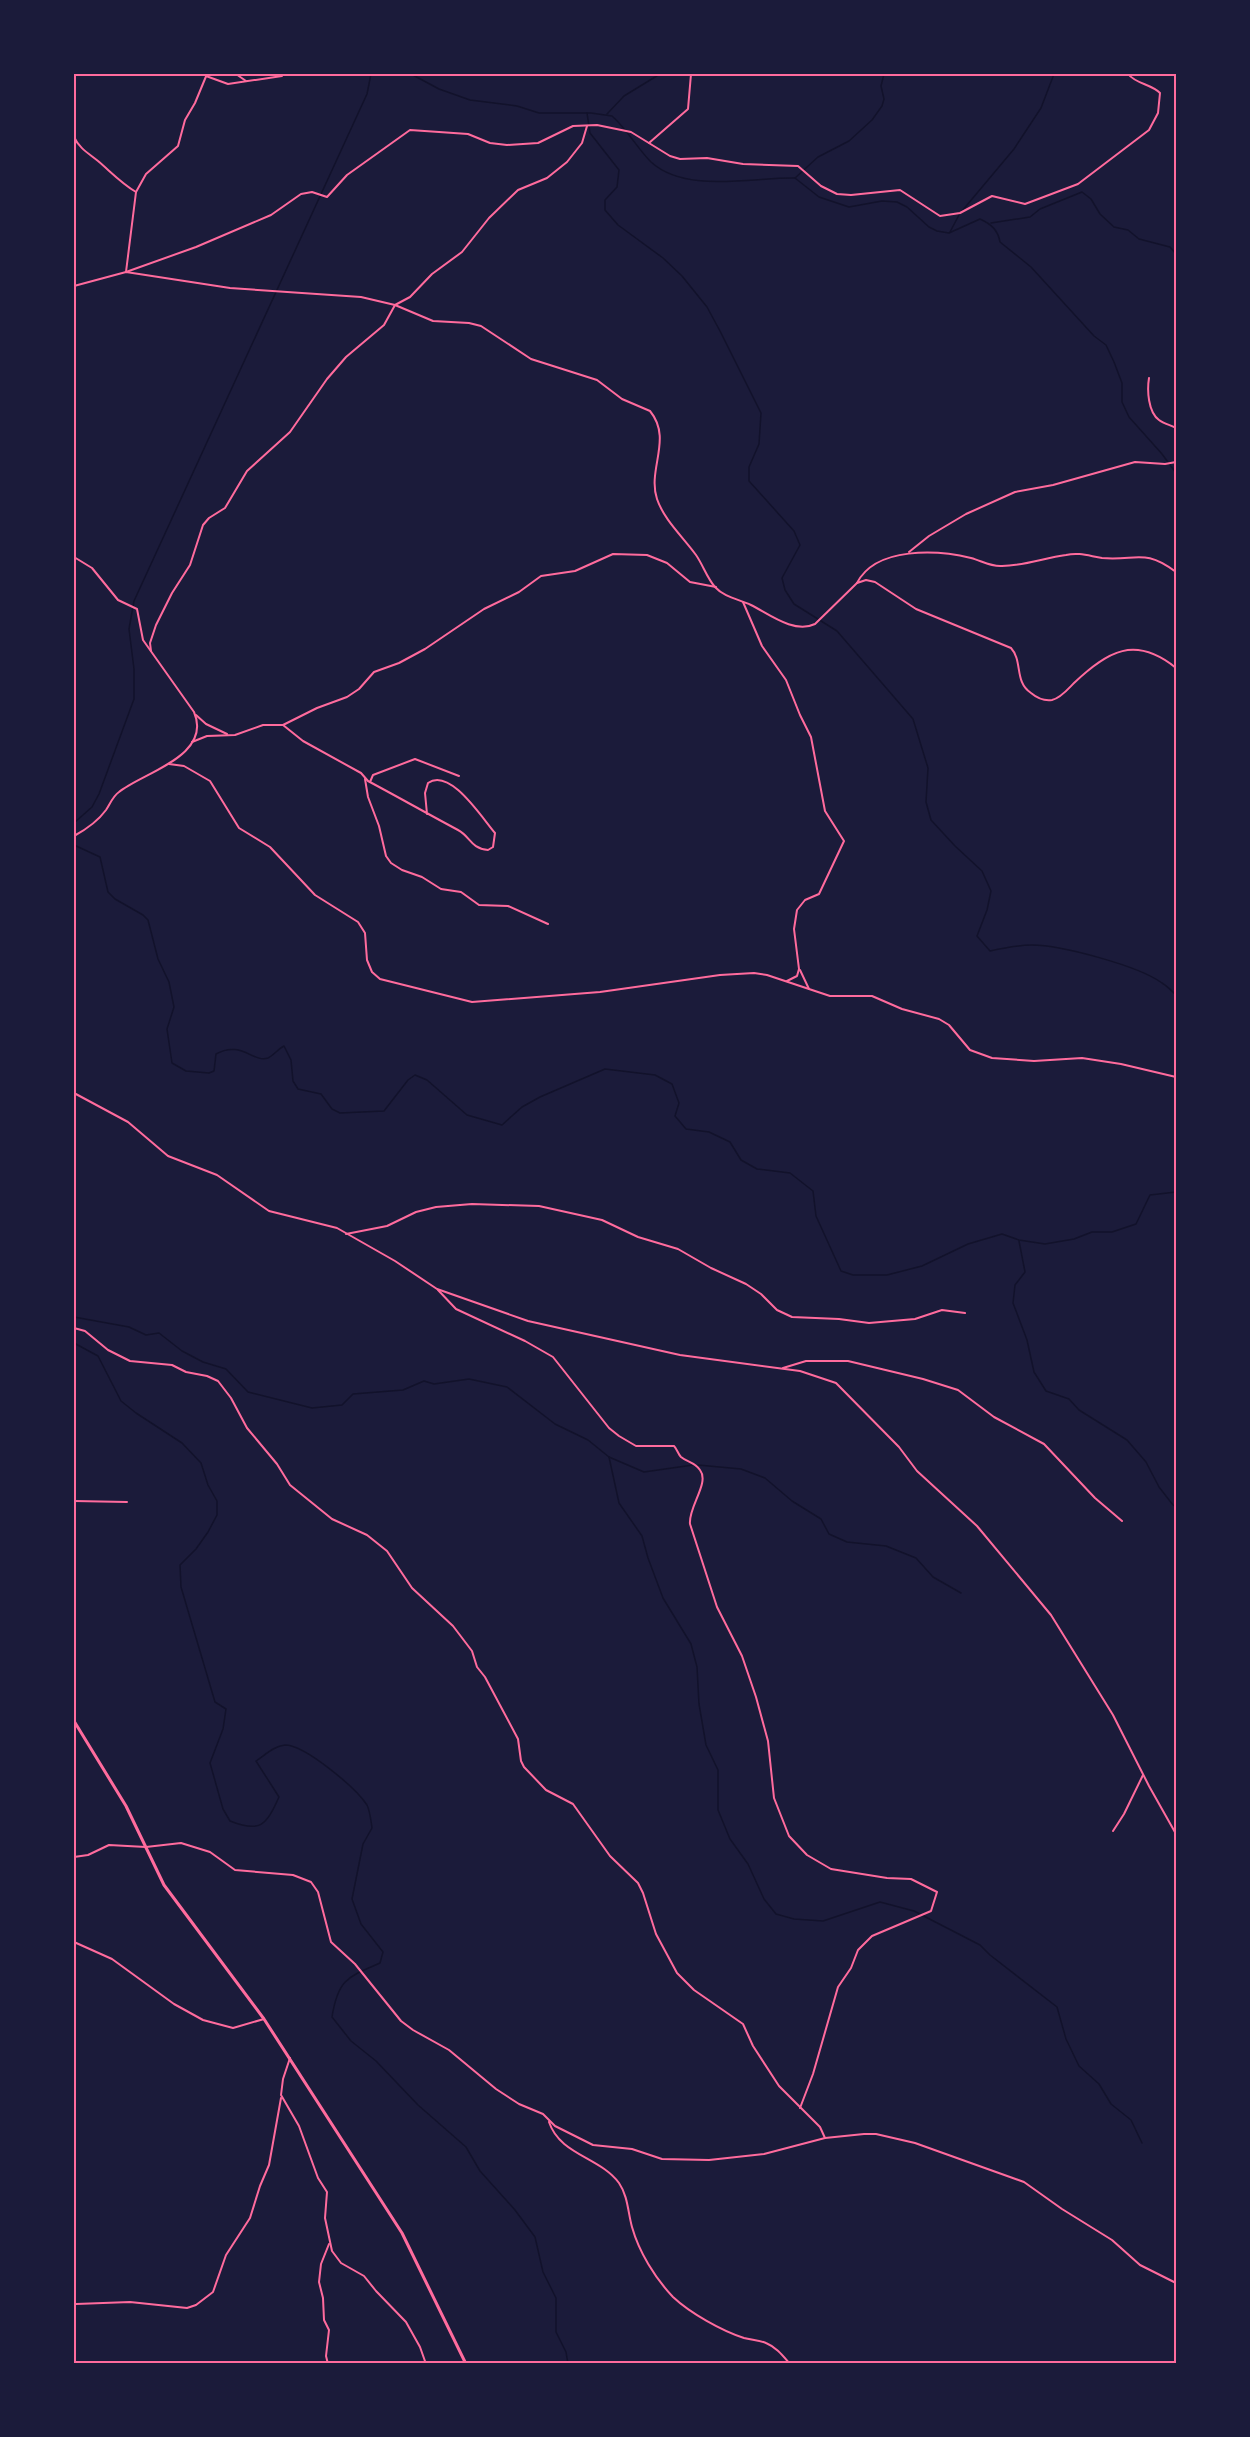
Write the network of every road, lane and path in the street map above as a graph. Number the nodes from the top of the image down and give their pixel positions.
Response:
1 (236, 74) edge
2 (691, 74) edge
3 (1128, 74) edge
4 (207, 75) edge
5 (282, 76) dead end
6 (247, 82) junction
7 (587, 126) junction
8 (74, 137) edge
9 (649, 143) junction
10 (136, 192) junction
11 (126, 272) junction
12 (74, 286) edge
13 (395, 305) junction
14 (1149, 378) dead end
15 (1176, 428) edge
16 (1176, 462) edge
17 (909, 552) junction
18 (74, 557) edge
19 (1176, 572) edge
20 (856, 583) junction
21 (716, 587) junction
22 (743, 602) junction
23 (151, 651) junction
24 (1176, 668) edge
25 (194, 712) junction
26 (283, 725) junction
27 (229, 735) junction
28 (192, 742) junction
29 (169, 764) junction
30 (459, 776) dead end
31 (365, 779) junction
32 (370, 782) junction
33 (427, 814) junction
34 (74, 836) edge
35 (548, 924) dead end
36 (800, 969) junction
37 (785, 982) junction
38 (809, 989) junction
39 (1176, 1077) edge
40 (74, 1094) edge
41 (346, 1234) junction
42 (437, 1289) junction
43 (965, 1313) dead end
44 (74, 1328) edge
45 (783, 1368) junction
46 (74, 1501) edge
47 (128, 1502) dead end
48 (1122, 1521) dead end
49 (74, 1721) edge
50 (1143, 1775) junction
51 (1113, 1832) dead end
52 (1176, 1834) edge
53 (146, 1847) junction
54 (74, 1857) edge
55 (74, 1942) edge
56 (264, 2019) junction
57 (290, 2058) junction
58 (281, 2097) junction
59 (800, 2108) junction
60 (549, 2122) junction
61 (825, 2138) junction
62 (329, 2244) junction
63 (1176, 2283) edge
64 (76, 2304) dead end
65 (328, 2364) edge
66 (426, 2364) edge
67 (466, 2364) edge
68 (790, 2364) edge

1 - 6 street
2 - 9 street
3 - 9 street
4 - 6 street
4 - 10 street
5 - 6 street
7 - 9 street
7 - 11 street
7 - 13 street
8 - 10 street
10 - 11 street
11 - 12 street
11 - 13 street
13 - 21 street
13 - 23 street
14 - 15 street
16 - 17 street
17 - 19 street
17 - 20 street
18 - 23 street
20 - 22 street
20 - 24 street
21 - 22 street
21 - 26 street
22 - 36 street
23 - 25 street
25 - 27 street
25 - 28 street
26 - 27 street
26 - 31 street
27 - 28 street
28 - 29 street
29 - 34 street
29 - 37 street
30 - 32 street
31 - 32 street
31 - 35 street
32 - 33 street
33 - 33 street
36 - 37 street
36 - 38 street
37 - 38 street
38 - 39 street
40 - 41 street
41 - 42 street
41 - 43 street
42 - 45 street
42 - 59 street
44 - 59 street
45 - 48 street
45 - 50 street
46 - 47 street
49 - 53 main road
50 - 51 street
50 - 52 street
53 - 54 street
53 - 56 main road
53 - 60 street
55 - 56 street
56 - 57 main road
57 - 58 street
57 - 67 main road
58 - 62 street
58 - 64 street
59 - 61 street
60 - 61 street
60 - 68 street
61 - 63 street
62 - 65 street
62 - 66 street

